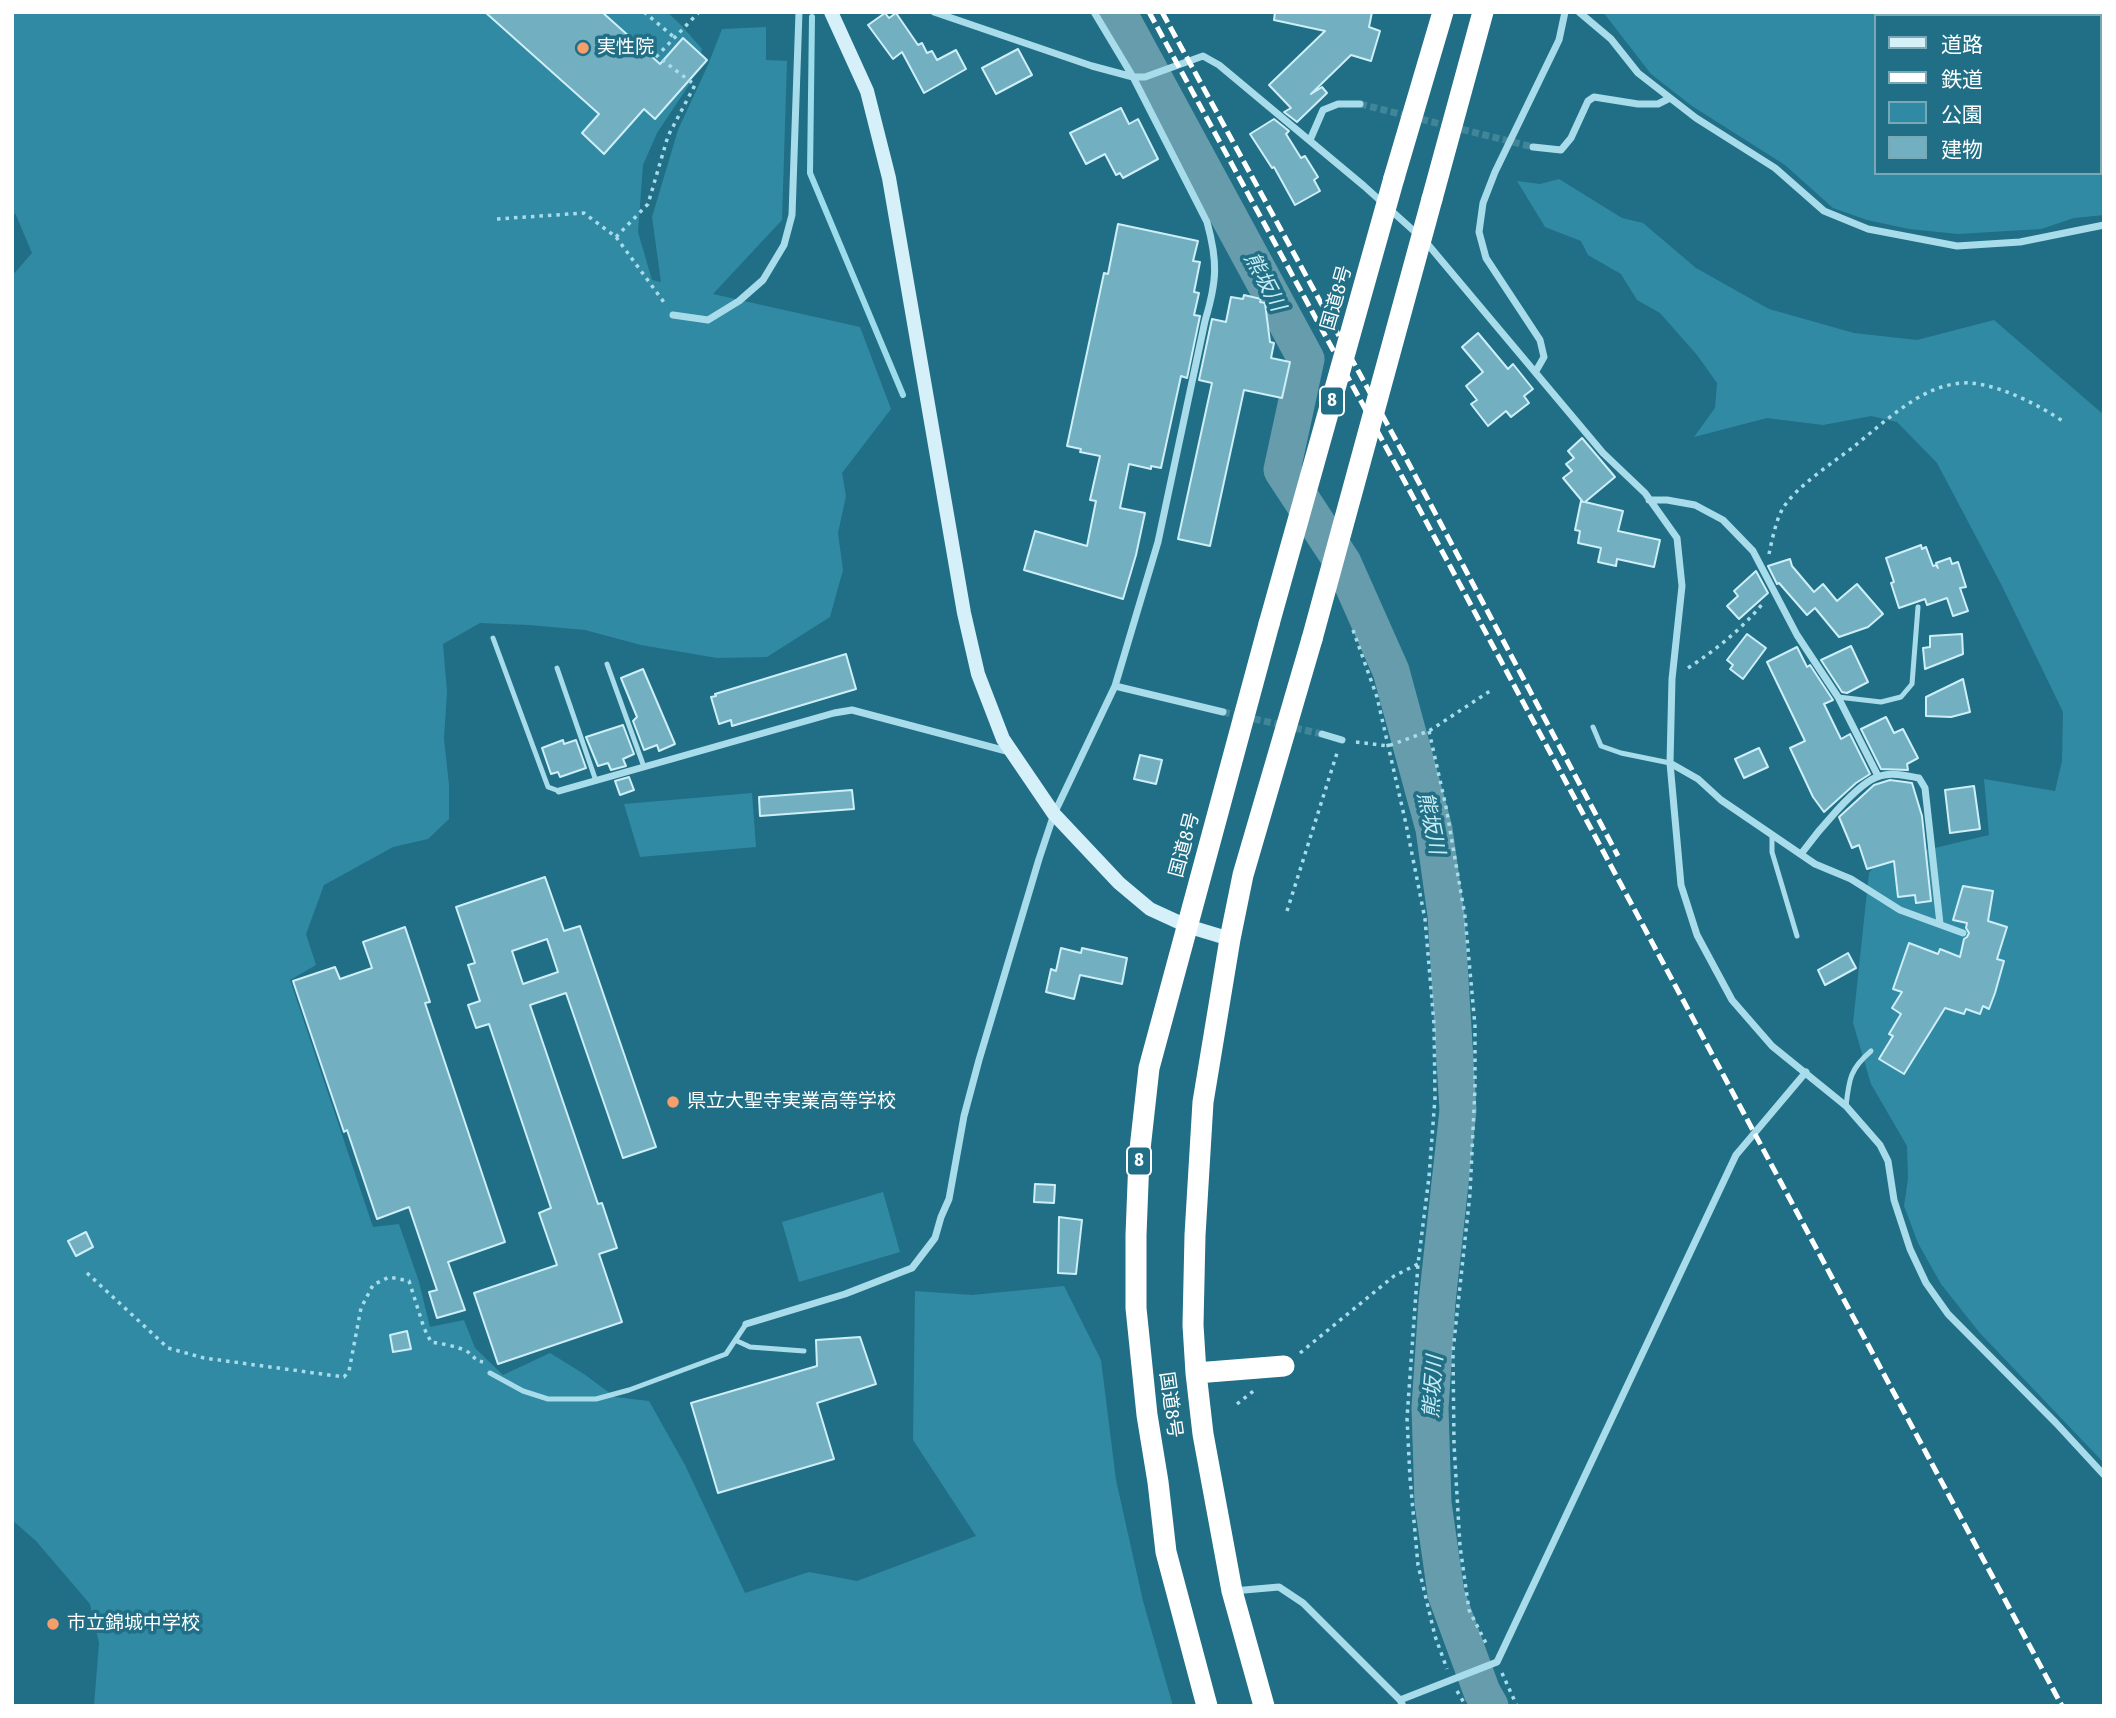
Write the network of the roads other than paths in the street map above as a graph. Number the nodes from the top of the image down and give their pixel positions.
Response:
1 (800, 12) edge
2 (831, 12) edge
3 (934, 12) edge
4 (1094, 12) edge
5 (1443, 12) edge
6 (1483, 12) edge
7 (1565, 12) edge
8 (1579, 12) edge
9 (1133, 77) junction
10 (1670, 98) junction
11 (1360, 104) tunnel mouth
12 (1310, 141) junction
13 (1534, 147) tunnel mouth
14 (2104, 225) edge
15 (673, 315) road end
16 (1536, 371) junction
17 (1649, 500) junction
18 (1918, 607) dead end
19 (493, 638) dead end
20 (607, 664) dead end
21 (557, 668) dead end
22 (1115, 686) junction
23 (1838, 697) junction
24 (1223, 712) tunnel mouth
25 (1593, 727) dead end
26 (1322, 734) tunnel mouth
27 (1342, 740) road end
28 (1011, 752) junction
29 (1670, 763) junction
30 (644, 767) junction
31 (1878, 776) junction
32 (596, 781) junction
33 (559, 791) joint
34 (1054, 814) junction
35 (1772, 835) junction
36 (1801, 854) junction
37 (1940, 924) junction
38 (1186, 926) junction
39 (1963, 933) dead end
40 (1797, 936) dead end
41 (1230, 939) junction
42 (1871, 1051) dead end
43 (1806, 1072) junction
44 (1846, 1106) junction
45 (746, 1324) joint
46 (734, 1340) junction
47 (804, 1351) dead end
48 (1284, 1366) road end
49 (490, 1373) road end
50 (1196, 1373) junction
51 (2104, 1475) edge
52 (1232, 1591) junction
53 (1402, 1703) edge
54 (1207, 1706) edge
55 (1264, 1706) edge

1 - 15 street
2 - 28 street
3 - 9 street
4 - 9 street
5 - 38 highway, 国道8号 / 8, bridge
6 - 41 highway, 国道8号 / 8, bridge
7 - 16 street
8 - 10 street
9 - 12 street
9 - 22 street
10 - 13 street
10 - 14 street
11 - 12 street
12 - 16 street
16 - 17 street
17 - 23 street
17 - 29 street
18 - 23 lane
19 - 33 lane
20 - 30 lane
21 - 32 lane
22 - 24 street
22 - 34 street
23 - 31 street
25 - 29 lane
26 - 27 street
28 - 30 street
28 - 34 street
29 - 35 street
29 - 43 street
30 - 32 street
31 - 36 street
31 - 37 street
32 - 33 street
34 - 38 street
34 - 45 street
35 - 36 street
35 - 40 lane
36 - 37 street
37 - 39 street
38 - 41 street
38 - 54 highway, 国道8号 / 8
41 - 50 highway, 国道8号 / 8
42 - 44 lane
43 - 44 street
43 - 53 street
44 - 51 street
45 - 46 lane
46 - 47 lane
46 - 49 lane
48 - 50 highway
50 - 52 highway, 国道8号 / 8
52 - 53 street
52 - 55 highway, 国道8号 / 8

